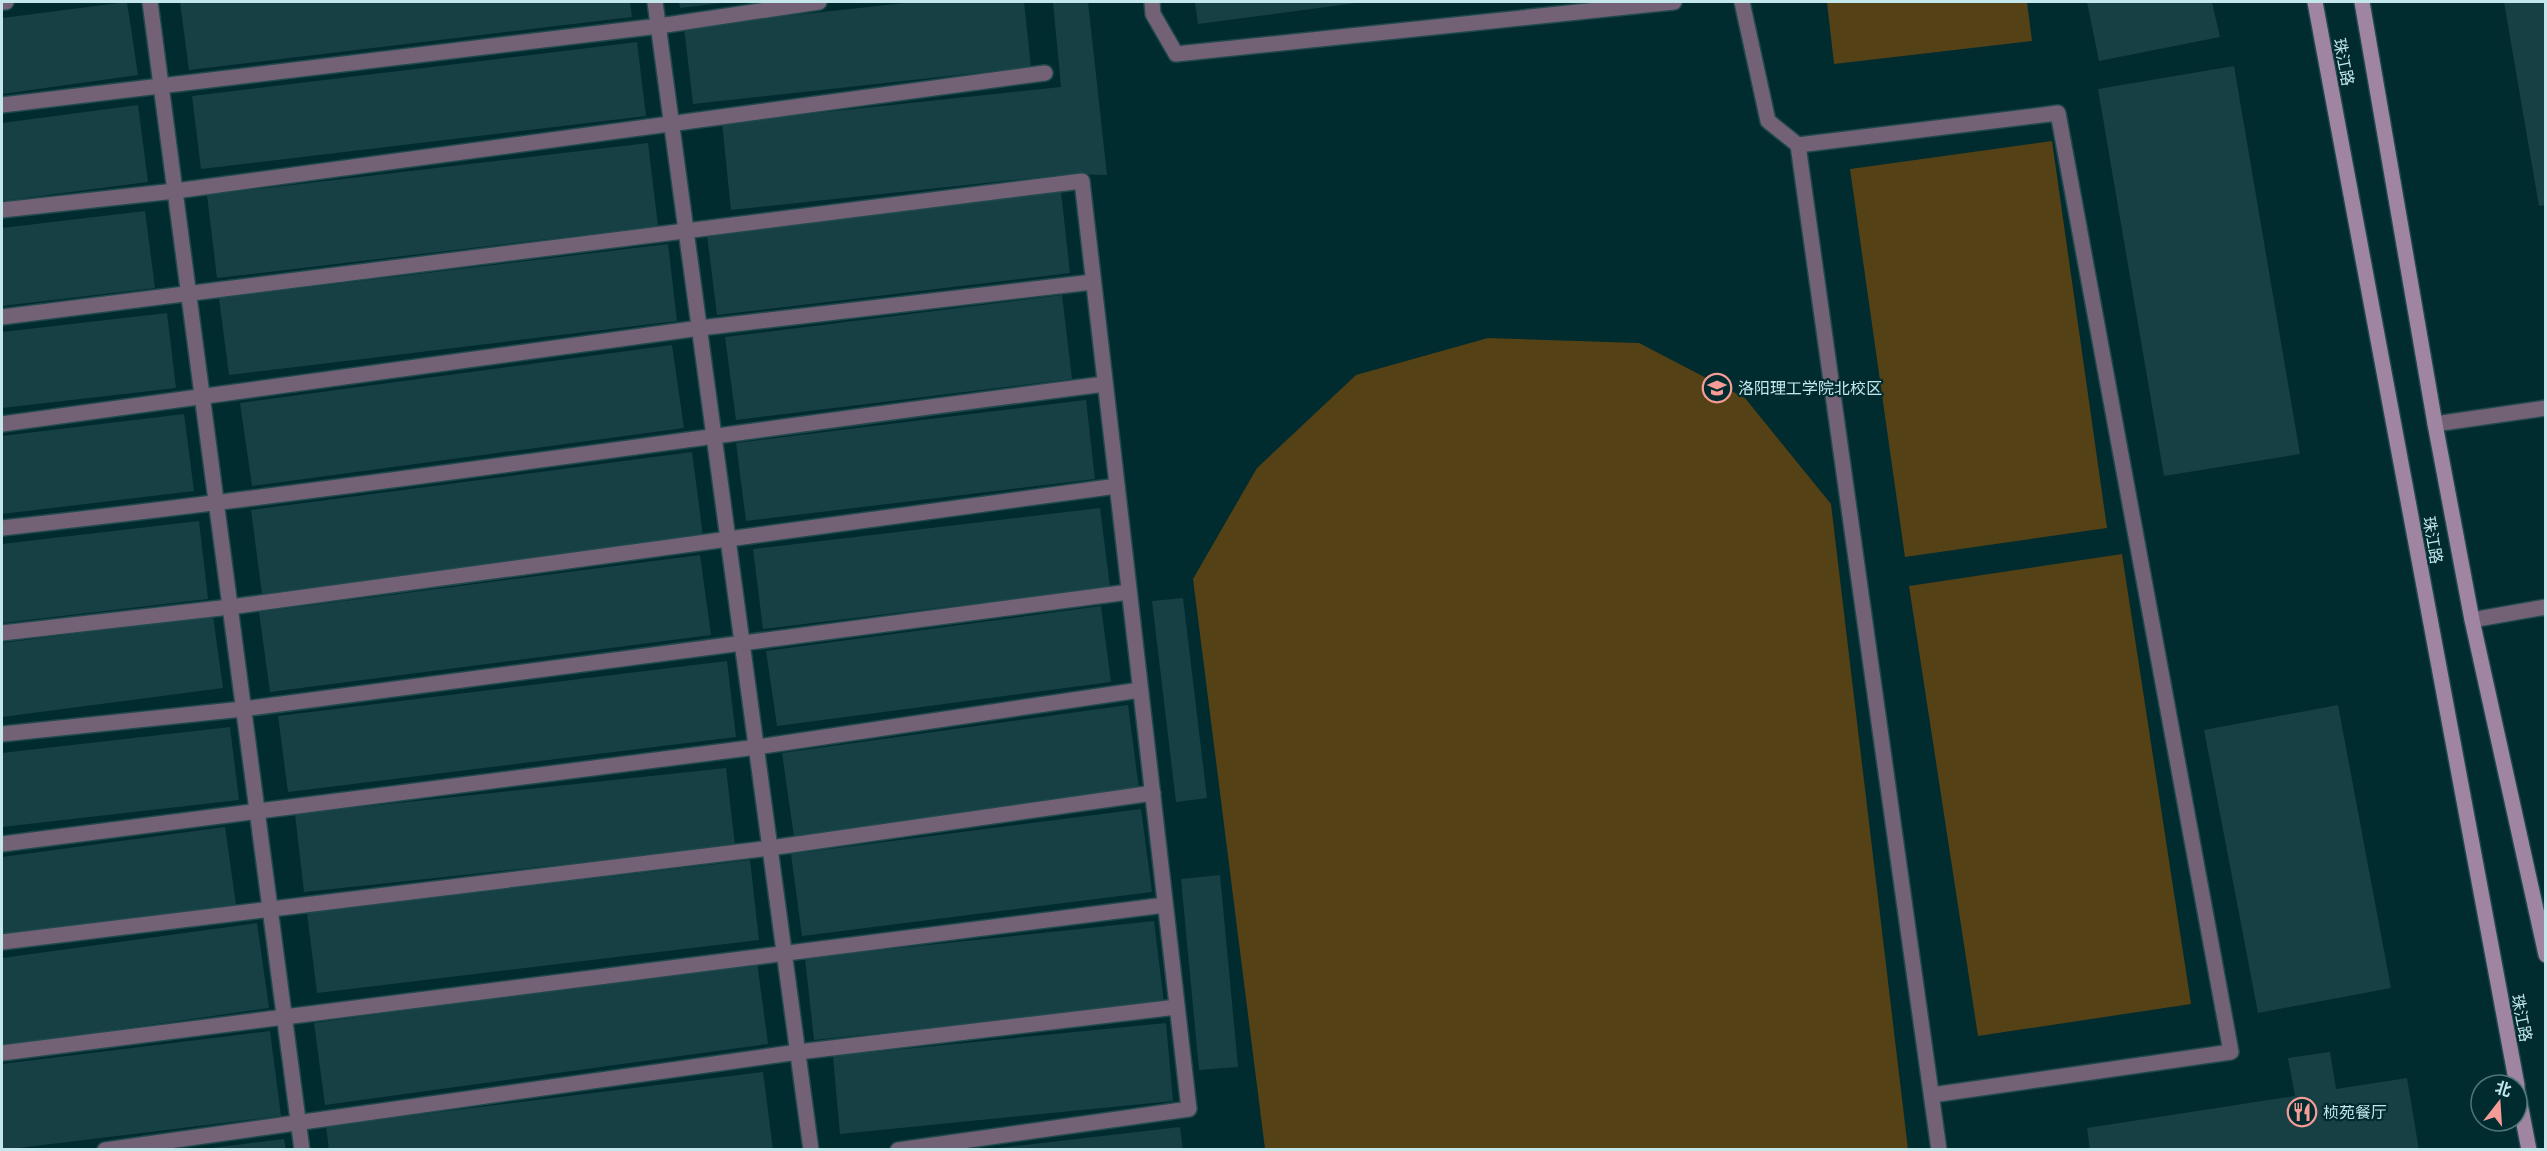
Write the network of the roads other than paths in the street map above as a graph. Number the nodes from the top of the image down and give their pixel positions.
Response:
1 (150, 2) edge
2 (656, 2) edge
3 (819, 2) edge
4 (1152, 2) edge
5 (1674, 2) edge
6 (1742, 2) edge
7 (2315, 2) edge
8 (2362, 2) edge
9 (659, 26) junction
10 (1045, 73) dead end
11 (161, 87) junction
12 (2, 105) edge
13 (672, 122) junction
14 (1798, 145) junction
15 (175, 191) junction
16 (2, 210) edge
17 (686, 229) junction
18 (1093, 282) junction
19 (188, 294) junction
20 (2, 317) edge
21 (700, 328) junction
22 (1105, 384) junction
23 (202, 396) junction
24 (2546, 408) edge
25 (2, 424) edge
26 (2435, 424) junction
27 (714, 434) junction
28 (1117, 486) junction
29 (216, 504) junction
30 (2, 528) edge
31 (728, 538) junction
32 (1129, 592) junction
33 (230, 607) junction
34 (2546, 607) edge
35 (2472, 620) junction
36 (2, 633) edge
37 (742, 645) junction
38 (1140, 690) junction
39 (243, 709) junction
40 (2, 734) edge
41 (757, 747) junction
42 (1152, 793) junction
43 (257, 812) junction
44 (2, 844) edge
45 (770, 848) junction
46 (1165, 905) junction
47 (270, 908) junction
48 (2, 942) edge
49 (784, 953) junction
50 (2546, 955) edge
51 (1177, 1008) junction
52 (284, 1017) junction
53 (798, 1052) junction
54 (2, 1053) edge
55 (2515, 1073) edge
56 (1932, 1095) junction
57 (298, 1124) junction
58 (2526, 1133) edge
59 (105, 1149) edge
60 (302, 1149) edge
61 (811, 1149) edge
62 (898, 1149) edge
63 (1939, 1149) edge
64 (2529, 1149) edge

1 - 11 street
2 - 9 street
3 - 9 street
4 - 5 street
6 - 14 street
7 - 55 main road, 珠江路
8 - 26 main road, 珠江路
9 - 11 street
9 - 13 street
10 - 13 street
11 - 12 street
11 - 15 street
13 - 15 street
13 - 17 street
14 - 56 street
14 - 56 street
15 - 16 street
15 - 19 street
17 - 18 street
17 - 19 street
17 - 21 street
18 - 21 street
18 - 22 street
19 - 20 street
19 - 23 street
21 - 23 street
21 - 27 street
22 - 27 street
22 - 28 street
23 - 25 street
23 - 29 street
24 - 26 street
26 - 35 main road, 珠江路
27 - 29 street
27 - 31 street
28 - 31 street
28 - 32 street
29 - 30 street
29 - 33 street
31 - 33 street
31 - 37 street
32 - 37 street
32 - 38 street
33 - 36 street
33 - 39 street
34 - 35 street
35 - 50 main road, 珠江路
37 - 39 street
37 - 41 street
38 - 41 street
38 - 42 street
39 - 40 street
39 - 43 street
41 - 43 street
41 - 45 street
42 - 45 street
42 - 46 street
43 - 44 street
43 - 47 street
45 - 47 street
45 - 49 street
46 - 49 street
46 - 51 street
47 - 48 street
47 - 52 street
49 - 52 street
49 - 53 street
51 - 53 street
51 - 62 street
52 - 54 street
52 - 57 street
53 - 57 street
53 - 61 street
56 - 63 street
57 - 59 street
57 - 60 street
58 - 64 main road, 珠江路

